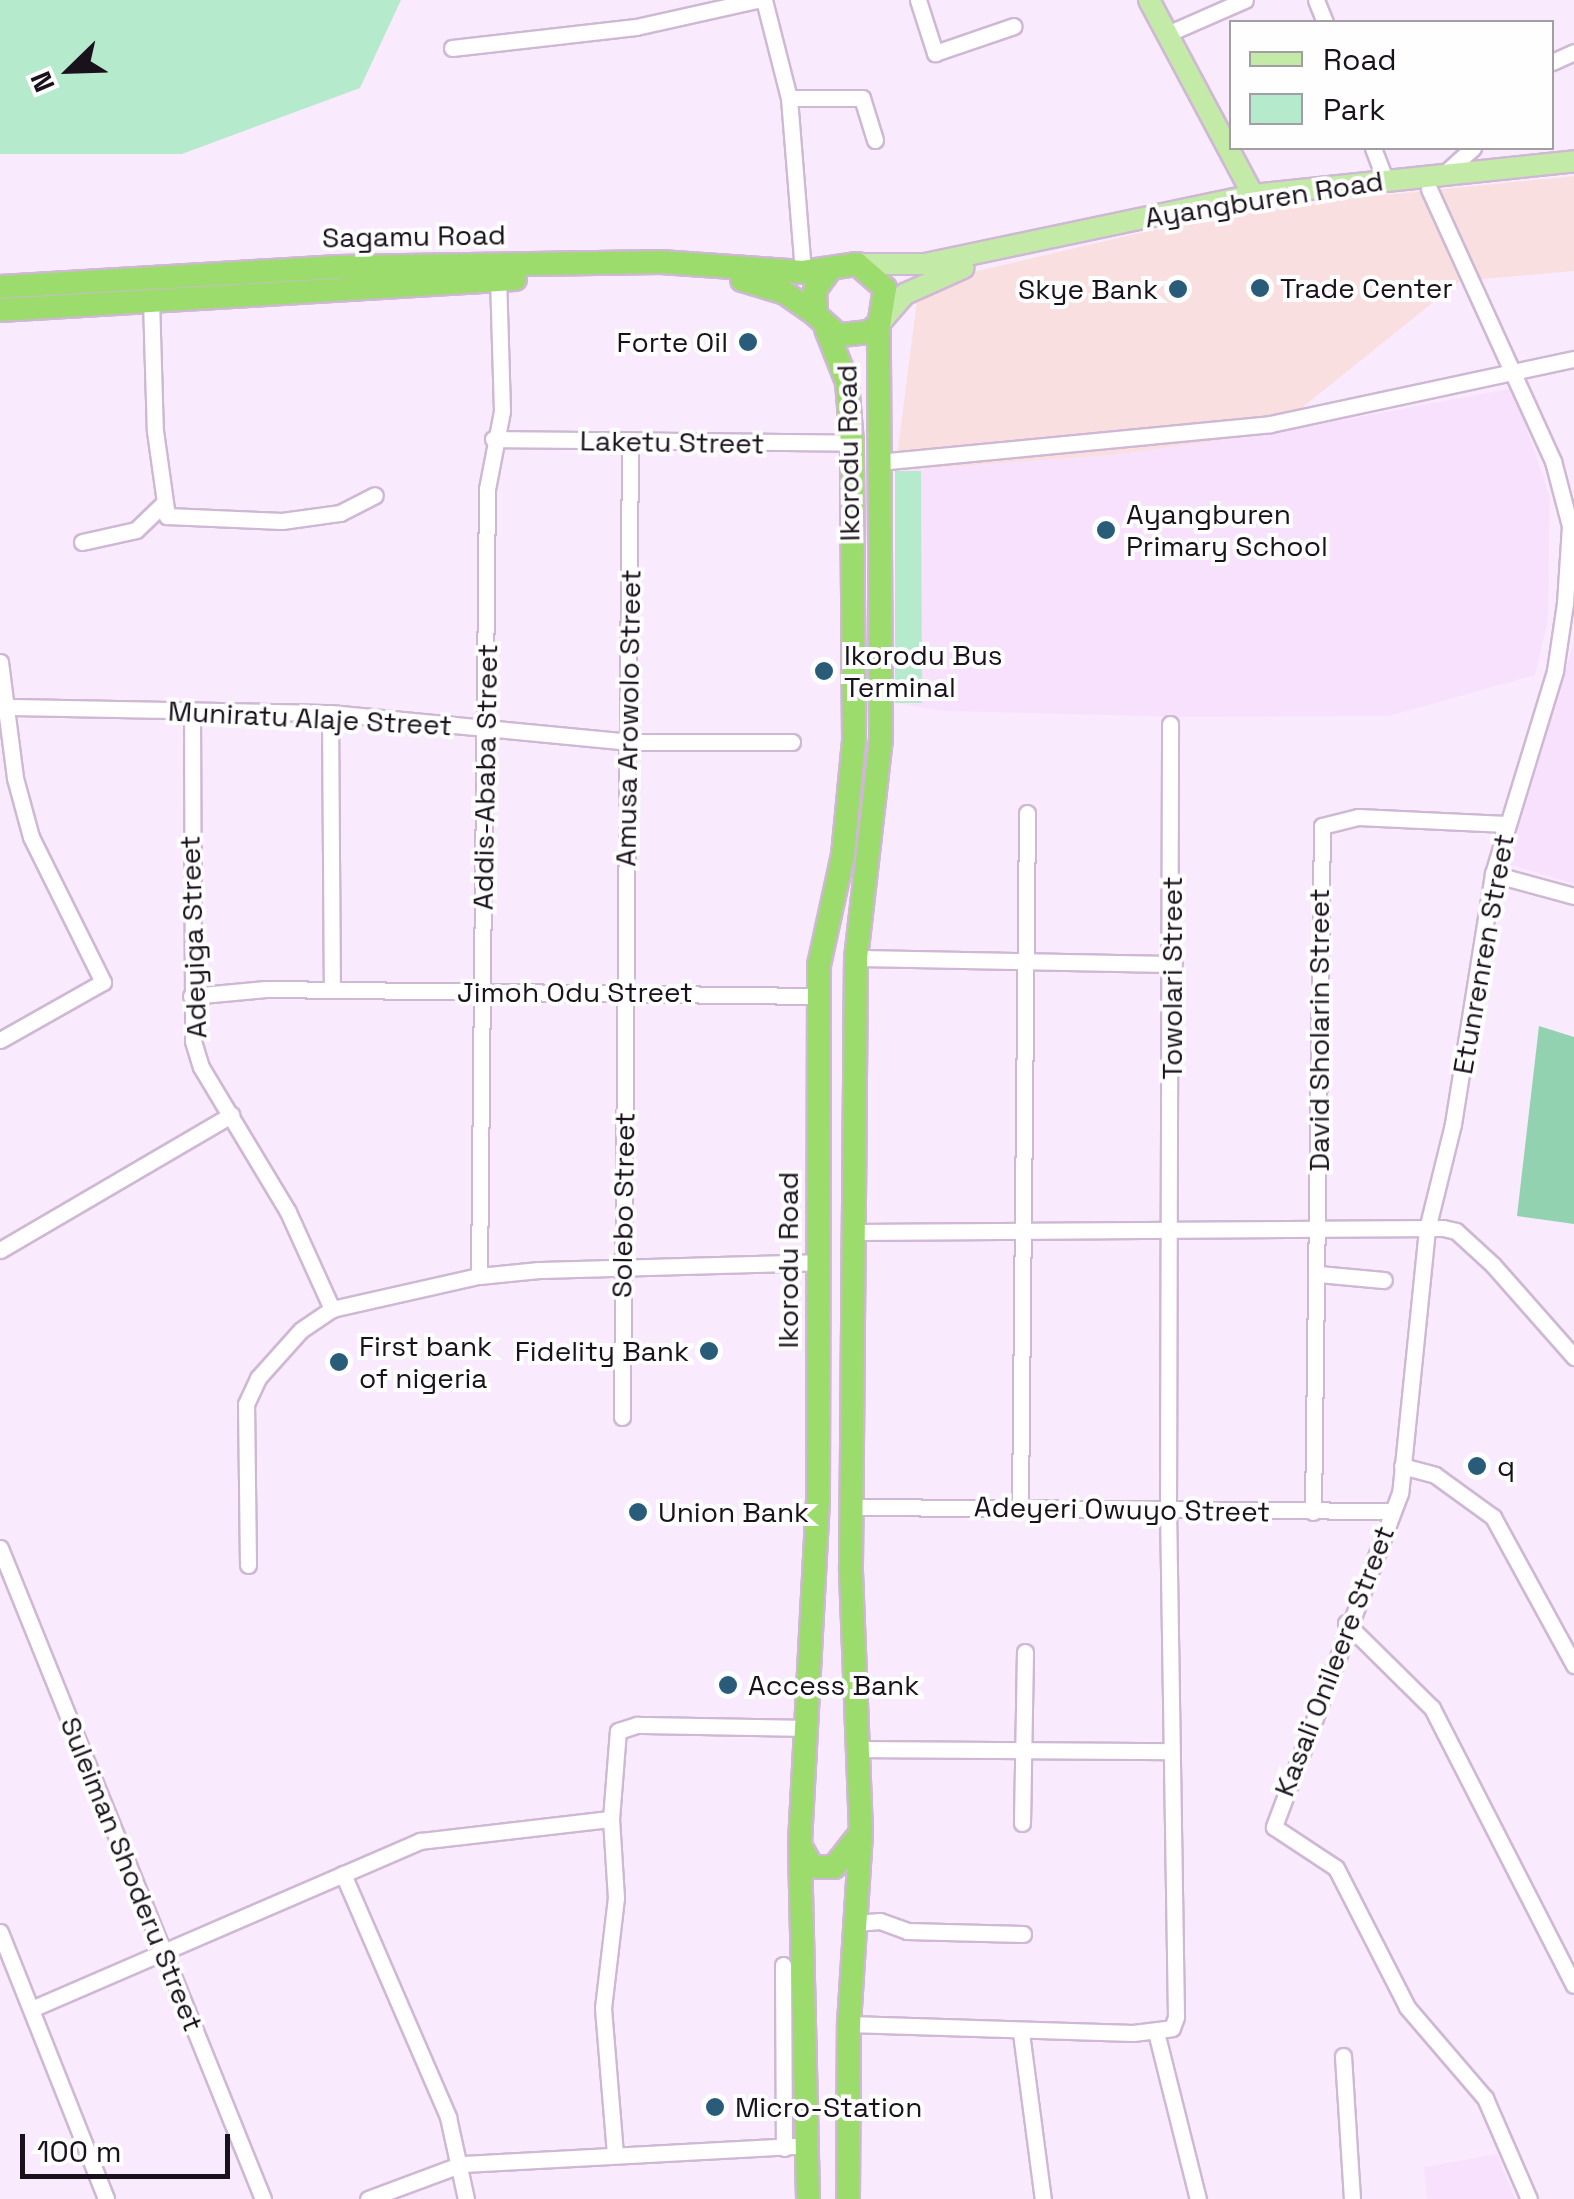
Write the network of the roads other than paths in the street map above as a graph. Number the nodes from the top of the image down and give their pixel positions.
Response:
1 (760, 0) edge
2 (918, 0) edge
3 (1148, 0) edge
4 (1245, 0) edge
5 (1014, 26) dead end
6 (1168, 34) junction
7 (452, 48) dead end
8 (789, 98) junction
9 (875, 140) dead end
10 (1229, 150) edge
11 (1229, 150) edge
12 (1374, 150) edge
13 (1471, 150) edge
14 (1574, 161) edge
15 (1444, 173) junction
16 (1574, 174) edge
17 (1386, 180) junction
18 (1429, 188) junction
19 (1253, 195) junction
20 (960, 263) junction
21 (856, 264) junction
22 (830, 269) junction
23 (802, 272) junction
24 (498, 279) junction
25 (302, 280) junction
26 (0, 287) edge
27 (150, 300) junction
28 (0, 310) edge
29 (821, 322) junction
30 (879, 324) junction
31 (1574, 359) edge
32 (1516, 371) junction
33 (493, 439) junction
34 (630, 443) junction
35 (852, 444) junction
36 (878, 462) junction
37 (375, 495) dead end
38 (162, 505) junction
39 (1572, 525) edge
40 (82, 542) dead end
41 (0, 662) edge
42 (7, 707) junction
43 (192, 711) junction
44 (330, 713) junction
45 (1170, 724) dead end
46 (488, 728) junction
47 (630, 742) junction
48 (792, 742) dead end
49 (1027, 812) dead end
50 (1506, 824) junction
51 (1492, 874) junction
52 (1574, 896) edge
53 (856, 958) junction
54 (1028, 961) junction
55 (1174, 964) junction
56 (332, 989) junction
57 (480, 994) junction
58 (621, 994) junction
59 (191, 996) junction
60 (819, 996) junction
61 (0, 1040) edge
62 (231, 1115) junction
63 (1426, 1229) junction
64 (855, 1232) junction
65 (1025, 1233) junction
66 (1170, 1233) junction
67 (1318, 1234) junction
68 (0, 1250) edge
69 (818, 1262) junction
70 (621, 1266) junction
71 (1318, 1274) junction
72 (480, 1276) junction
73 (1384, 1280) dead end
74 (332, 1309) junction
75 (1574, 1357) edge
76 (622, 1417) dead end
77 (1402, 1466) junction
78 (1020, 1506) junction
79 (851, 1507) junction
80 (1168, 1509) junction
81 (1392, 1511) junction
82 (1313, 1512) junction
83 (0, 1548) edge
84 (248, 1565) dead end
85 (1346, 1623) junction
86 (1025, 1652) dead end
87 (1574, 1666) edge
88 (802, 1728) junction
89 (859, 1749) junction
90 (1024, 1750) junction
91 (1170, 1751) junction
92 (611, 1819) junction
93 (1022, 1823) dead end
94 (861, 1832) junction
95 (800, 1843) junction
96 (343, 1874) junction
97 (856, 1923) junction
98 (0, 1932) edge
99 (1023, 1934) dead end
100 (162, 1949) junction
101 (783, 1966) dead end
102 (1574, 1985) edge
103 (34, 2008) junction
104 (848, 2024) junction
105 (1022, 2032) junction
106 (1156, 2032) junction
107 (1342, 2056) dead end
108 (809, 2145) junction
109 (784, 2148) junction
110 (615, 2154) junction
111 (462, 2164) junction
112 (106, 2199) edge
113 (263, 2199) edge
114 (368, 2199) edge
115 (466, 2199) edge
116 (808, 2199) edge
117 (848, 2199) edge
118 (1043, 2199) edge
119 (1198, 2199) edge
120 (1352, 2199) edge
121 (1528, 2199) edge

1 - 7 street
1 - 8 street
2 - 5 street
3 - 6 main road
4 - 6 street
6 - 11 main road
8 - 9 street
8 - 23 street
10 - 19 main road
12 - 17 street
13 - 15 street
14 - 15 main road, Ayangburen Road
15 - 17 main road, Ayangburen Road
16 - 18 main road, Ayangburen Road
17 - 19 main road, Ayangburen Road
18 - 20 main road, Ayangburen Road
18 - 32 street, Etunrenren Street
19 - 20 main road, Ayangburen Road
20 - 21 main road
20 - 30 main road
21 - 22 highway
21 - 30 highway
22 - 23 highway, Sagamu Road
22 - 29 highway
23 - 25 highway, Sagamu Road
24 - 25 highway, Sagamu Road
24 - 29 highway, Sagamu Road
24 - 33 street, Addis-Ababa Street
25 - 26 highway, Sagamu Road
25 - 27 highway, Sagamu Road
27 - 28 highway, Sagamu Road
27 - 38 street
29 - 30 highway
29 - 35 highway, Ikorodu Road
30 - 36 highway, Ikorodu Road
31 - 32 street
32 - 36 street
32 - 39 street, Etunrenren Street
33 - 34 street, Laketu Street
33 - 46 street, Addis-Ababa Street
34 - 35 street, Laketu Street
34 - 47 street, Amusa Arowolo Street
35 - 60 highway, Ikorodu Road
36 - 53 highway, Ikorodu Road
37 - 38 street
38 - 40 street
39 - 50 street, Etunrenren Street
41 - 42 street
42 - 43 street, Muniratu Alaje Street
42 - 61 street
43 - 44 street, Muniratu Alaje Street
43 - 59 street, Adeyiga Street
44 - 46 street, Muniratu Alaje Street
44 - 56 street
45 - 55 street, Towolari Street
46 - 47 street, Muniratu Alaje Street
46 - 57 street, Addis-Ababa Street
47 - 48 street, Muniratu Alaje Street
47 - 58 street, Amusa Arowolo Street
49 - 54 street
50 - 51 street, Etunrenren Street
50 - 67 street, David Sholarin Street
51 - 52 street
51 - 63 street, Etunrenren Street
53 - 54 street
53 - 64 highway, Ikorodu Road
54 - 55 street
54 - 65 street
55 - 66 street, Towolari Street
56 - 57 street, Jimoh Odu Street
56 - 59 street, Jimoh Odu Street
57 - 58 street, Jimoh Odu Street
57 - 72 street, Addis-Ababa Street
58 - 60 street, Jimoh Odu Street
58 - 70 street, Solebo Street
59 - 62 street, Adeyiga Street
60 - 69 highway, Ikorodu Road
62 - 68 street
62 - 74 street, Adeyiga Street
63 - 67 street
63 - 75 street
63 - 77 street, Etunrenren Street
64 - 65 street
64 - 79 highway, Ikorodu Road
65 - 66 street
65 - 78 street
66 - 67 street
66 - 80 street, Towolari Street
67 - 71 street, David Sholarin Street
69 - 70 street
69 - 88 highway, Ikorodu Road
70 - 72 street
70 - 76 street, Solebo Street
71 - 73 street
71 - 82 street, David Sholarin Street
72 - 74 street
74 - 84 street
77 - 81 street, Etunrenren Street
77 - 87 street
78 - 79 street, Adeyeri Owuyo Street
78 - 80 street, Adeyeri Owuyo Street
79 - 89 highway, Ikorodu Road
80 - 82 street, Adeyeri Owuyo Street
80 - 91 street, Towolari Street
81 - 82 street, Adeyeri Owuyo Street
81 - 85 street, Kasali Onileere Street
83 - 100 street, Suleiman Shoderu Street
85 - 102 street
85 - 121 street, Kasali Onileere Street
86 - 90 street
88 - 92 street
88 - 95 highway, Ikorodu Road
89 - 90 street
89 - 94 highway, Ikorodu Road
90 - 91 street
90 - 93 street
91 - 106 street, Towolari Street
92 - 96 street
92 - 110 street
94 - 95 highway
94 - 97 highway, Ikorodu Road
95 - 108 highway, Ikorodu Road
96 - 100 street
96 - 111 street
97 - 99 street
97 - 104 highway, Ikorodu Road
98 - 103 street
100 - 103 street
100 - 113 street, Suleiman Shoderu Street
101 - 109 street
103 - 112 street
104 - 105 street
104 - 117 highway, Ikorodu Road
105 - 106 street
105 - 118 street
106 - 119 street
107 - 120 street
108 - 109 street
108 - 116 highway, Ikorodu Road
109 - 110 street
110 - 111 street
111 - 114 street
111 - 115 street

